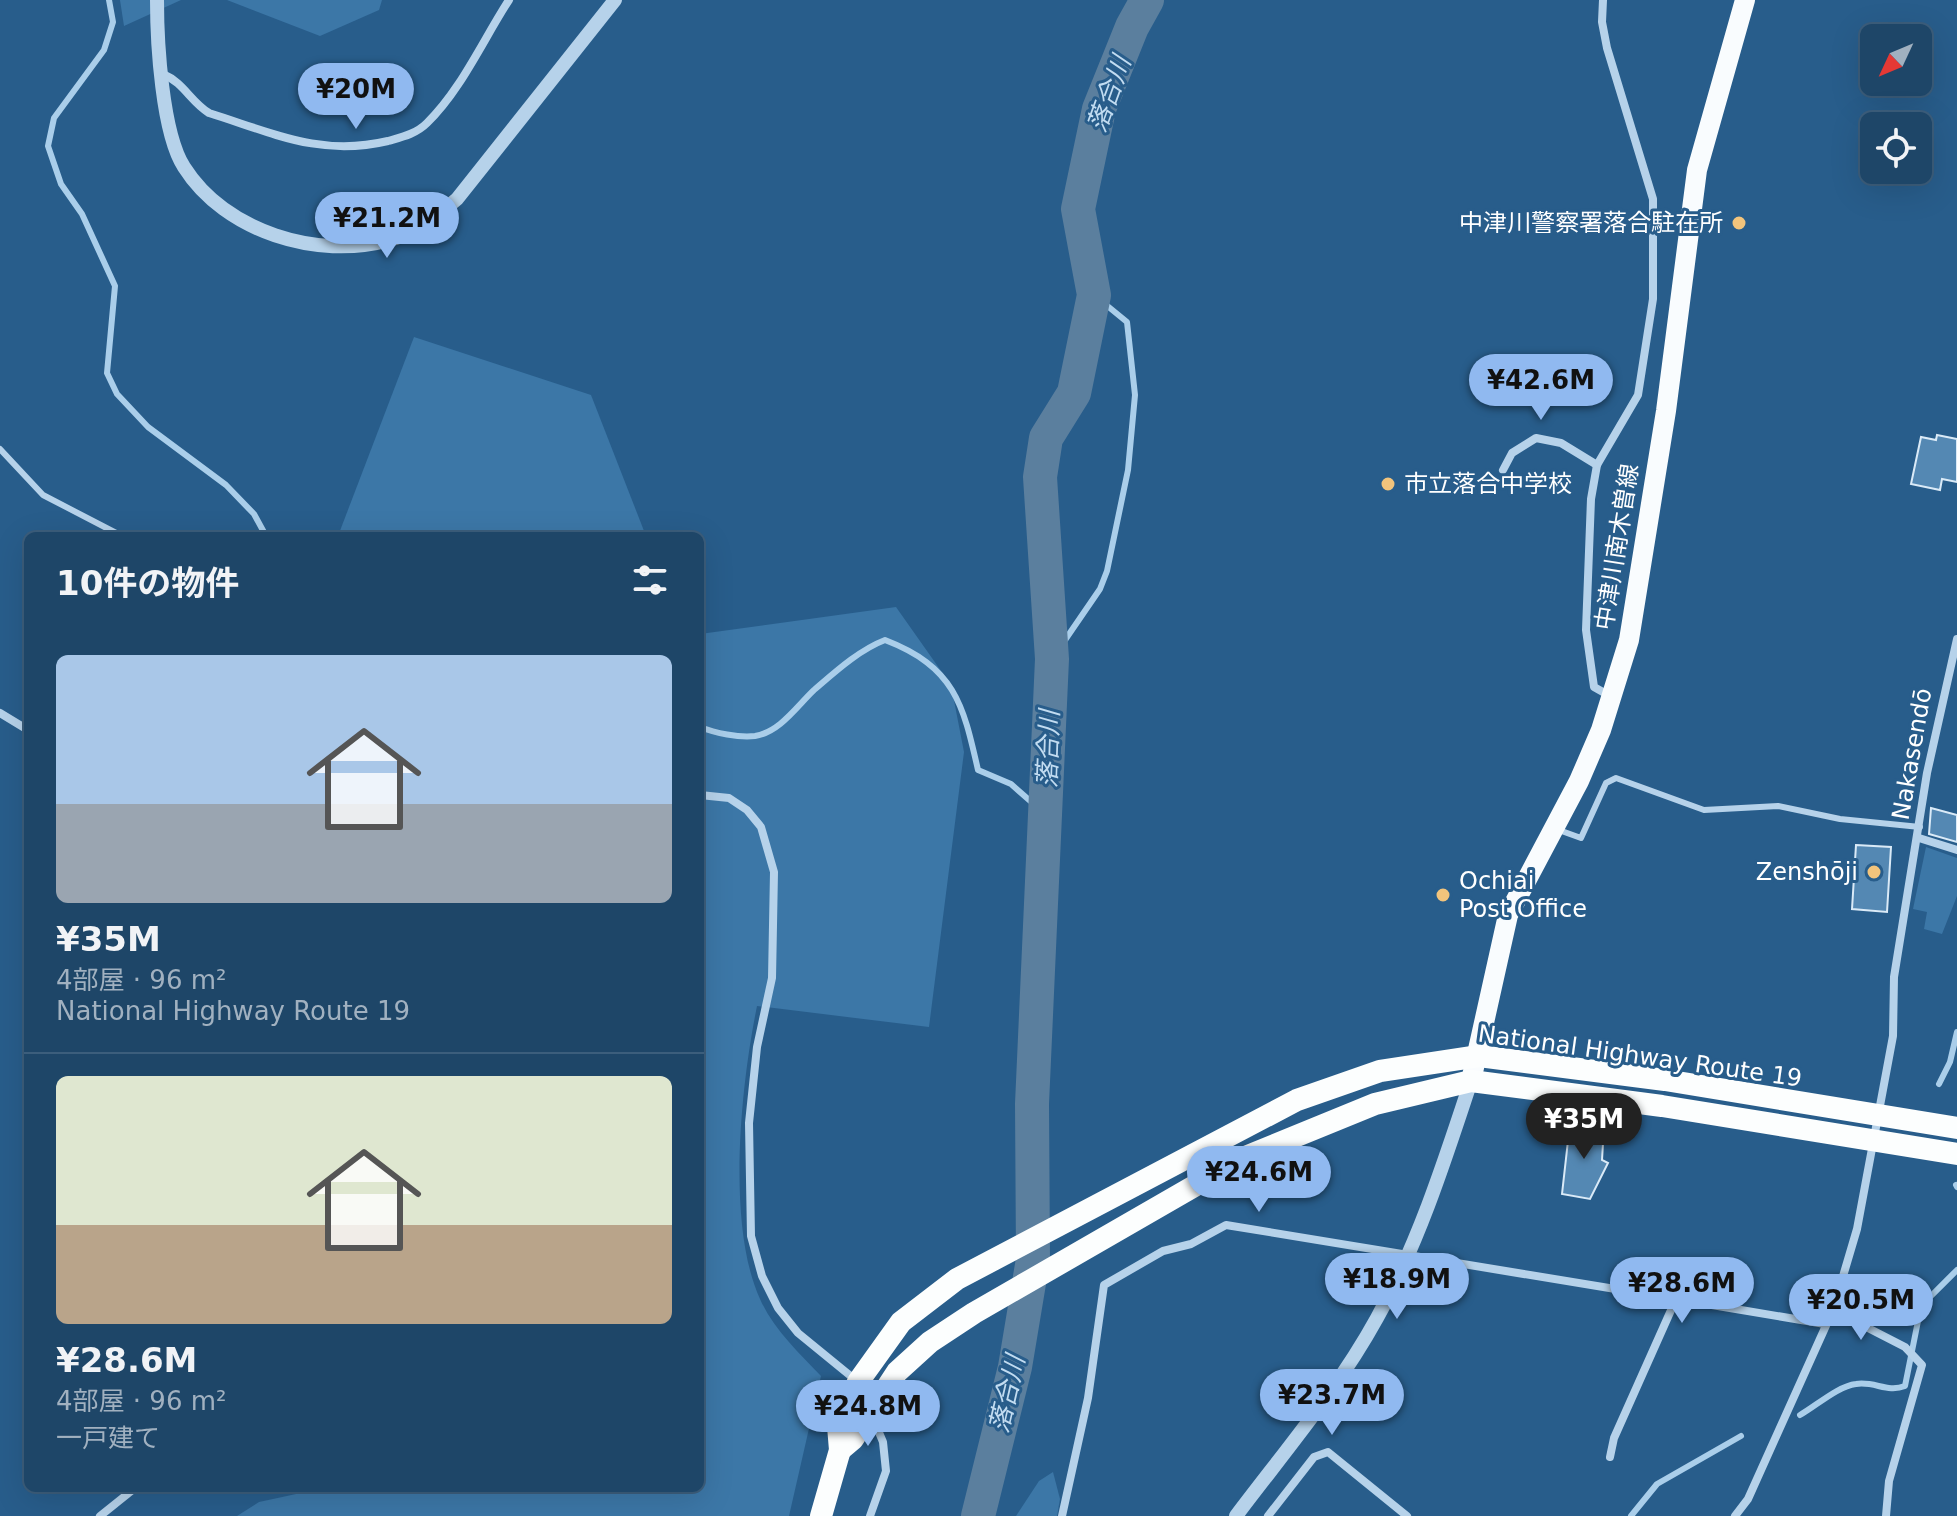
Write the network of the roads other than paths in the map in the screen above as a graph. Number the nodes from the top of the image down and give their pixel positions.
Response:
1 (157, 0) edge
2 (509, 0) edge
3 (615, 0) edge
4 (1603, 0) edge
5 (1745, 0) edge
6 (163, 74) junction
7 (0, 449) edge
8 (1597, 465) junction
9 (1503, 470) dead end
10 (114, 532) edge
11 (1957, 639) edge
12 (1611, 697) junction
13 (0, 713) edge
14 (24, 728) edge
15 (704, 795) edge
16 (1920, 827) junction
17 (1556, 829) junction
18 (1919, 838) junction
19 (1957, 850) edge
20 (1479, 1056) junction
21 (1471, 1081) junction
22 (1879, 1117) junction
23 (1957, 1128) edge
24 (1875, 1141) junction
25 (1957, 1154) edge
26 (1407, 1256) junction
27 (1676, 1299) junction
28 (1833, 1310) junction
29 (1825, 1324) junction
30 (858, 1382) junction
31 (871, 1413) junction
32 (840, 1450) junction
33 (1610, 1457) dead end
34 (130, 1492) edge
35 (100, 1516) edge
36 (821, 1516) edge
37 (870, 1516) edge
38 (1062, 1516) edge
39 (1236, 1516) edge
40 (1268, 1516) edge
41 (1407, 1516) edge
42 (1735, 1516) edge
43 (1886, 1516) edge

1 - 6 street
2 - 6 street
3 - 6 street
4 - 8 street
5 - 12 main road, 中津川南木曽線
7 - 10 lane
8 - 9 street
8 - 12 street
11 - 16 street, Nakasendō
12 - 17 main road, 中津川南木曽線
13 - 14 street
15 - 30 street
16 - 17 lane
16 - 18 street, Nakasendō
17 - 20 main road, 中津川南木曽線
18 - 19 street, Nakasendō
18 - 22 street
20 - 21 main road, 中津川南木曽線
20 - 22 highway, National Highway Route 19
20 - 30 highway, National Highway Route 19
21 - 24 highway, National Highway Route 19
21 - 26 street
21 - 31 highway, National Highway Route 19
22 - 23 highway, National Highway Route 19
22 - 24 street
24 - 25 highway, National Highway Route 19
24 - 28 street
26 - 27 street
26 - 38 street
26 - 39 street
27 - 29 street
27 - 33 street
28 - 29 street
28 - 43 street
29 - 42 street
30 - 31 street
30 - 32 highway, National Highway Route 19
31 - 32 highway, National Highway Route 19
31 - 37 street
32 - 36 highway, National Highway Route 19
34 - 35 street
40 - 41 street

